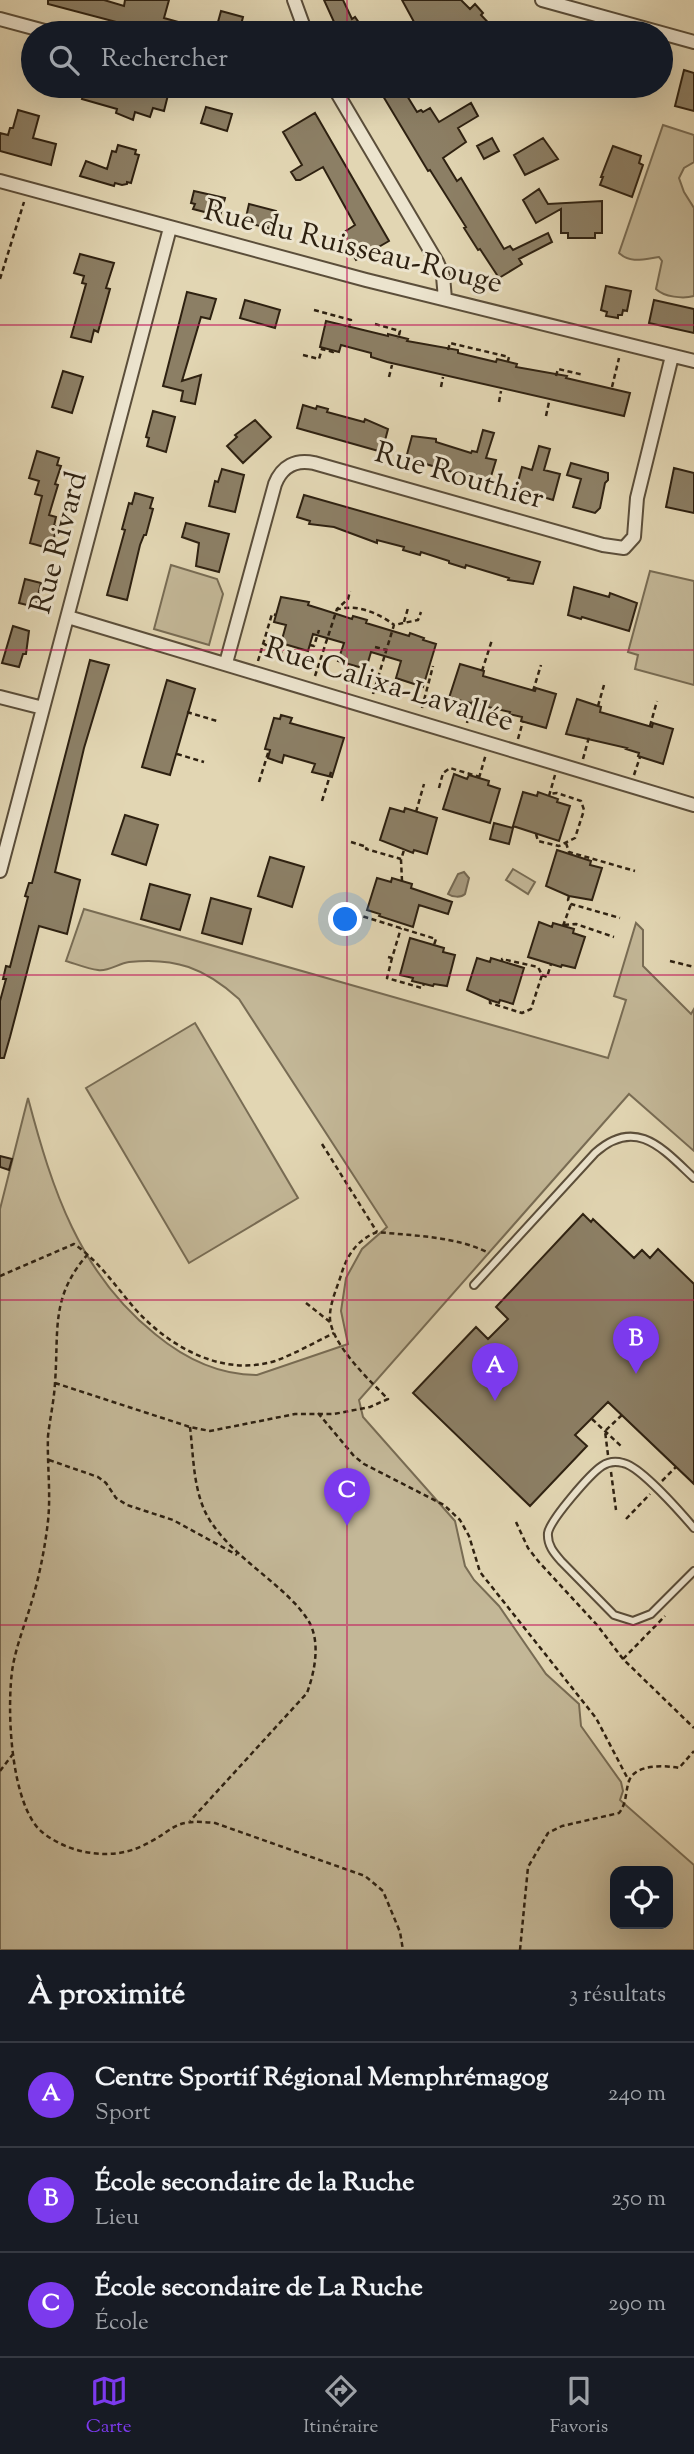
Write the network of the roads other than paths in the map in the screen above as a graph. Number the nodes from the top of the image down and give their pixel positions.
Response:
1 (294, 0) edge
2 (542, 0) edge
3 (0, 19) edge
4 (302, 21) edge
5 (620, 21) edge
6 (21, 25) edge
7 (673, 35) edge
8 (694, 41) edge
9 (340, 98) edge
10 (0, 181) edge
11 (170, 228) junction
12 (445, 299) junction
13 (672, 356) junction
14 (694, 361) edge
15 (68, 617) junction
16 (226, 663) junction
17 (0, 697) edge
18 (43, 708) junction
19 (694, 806) edge
20 (1, 867) edge
21 (694, 1178) edge
22 (474, 1285) dead end
23 (694, 1528) edge
24 (694, 1571) edge

1 - 4 street
2 - 5 street
3 - 6 street
7 - 8 street
9 - 12 street
10 - 11 street, Rue du Ruisseau-Rouge
11 - 12 street, Rue du Ruisseau-Rouge
11 - 15 street, Rue Rivard
12 - 13 street, Rue du Ruisseau-Rouge
13 - 14 street, Rue du Ruisseau-Rouge
13 - 16 street, Rue Routhier
15 - 16 street, Rue Calixa-Lavallée
15 - 18 street, Rue Rivard
16 - 19 street, Rue Calixa-Lavallée
17 - 18 street
18 - 20 street, Rue Rivard
21 - 22 lane
23 - 24 lane

